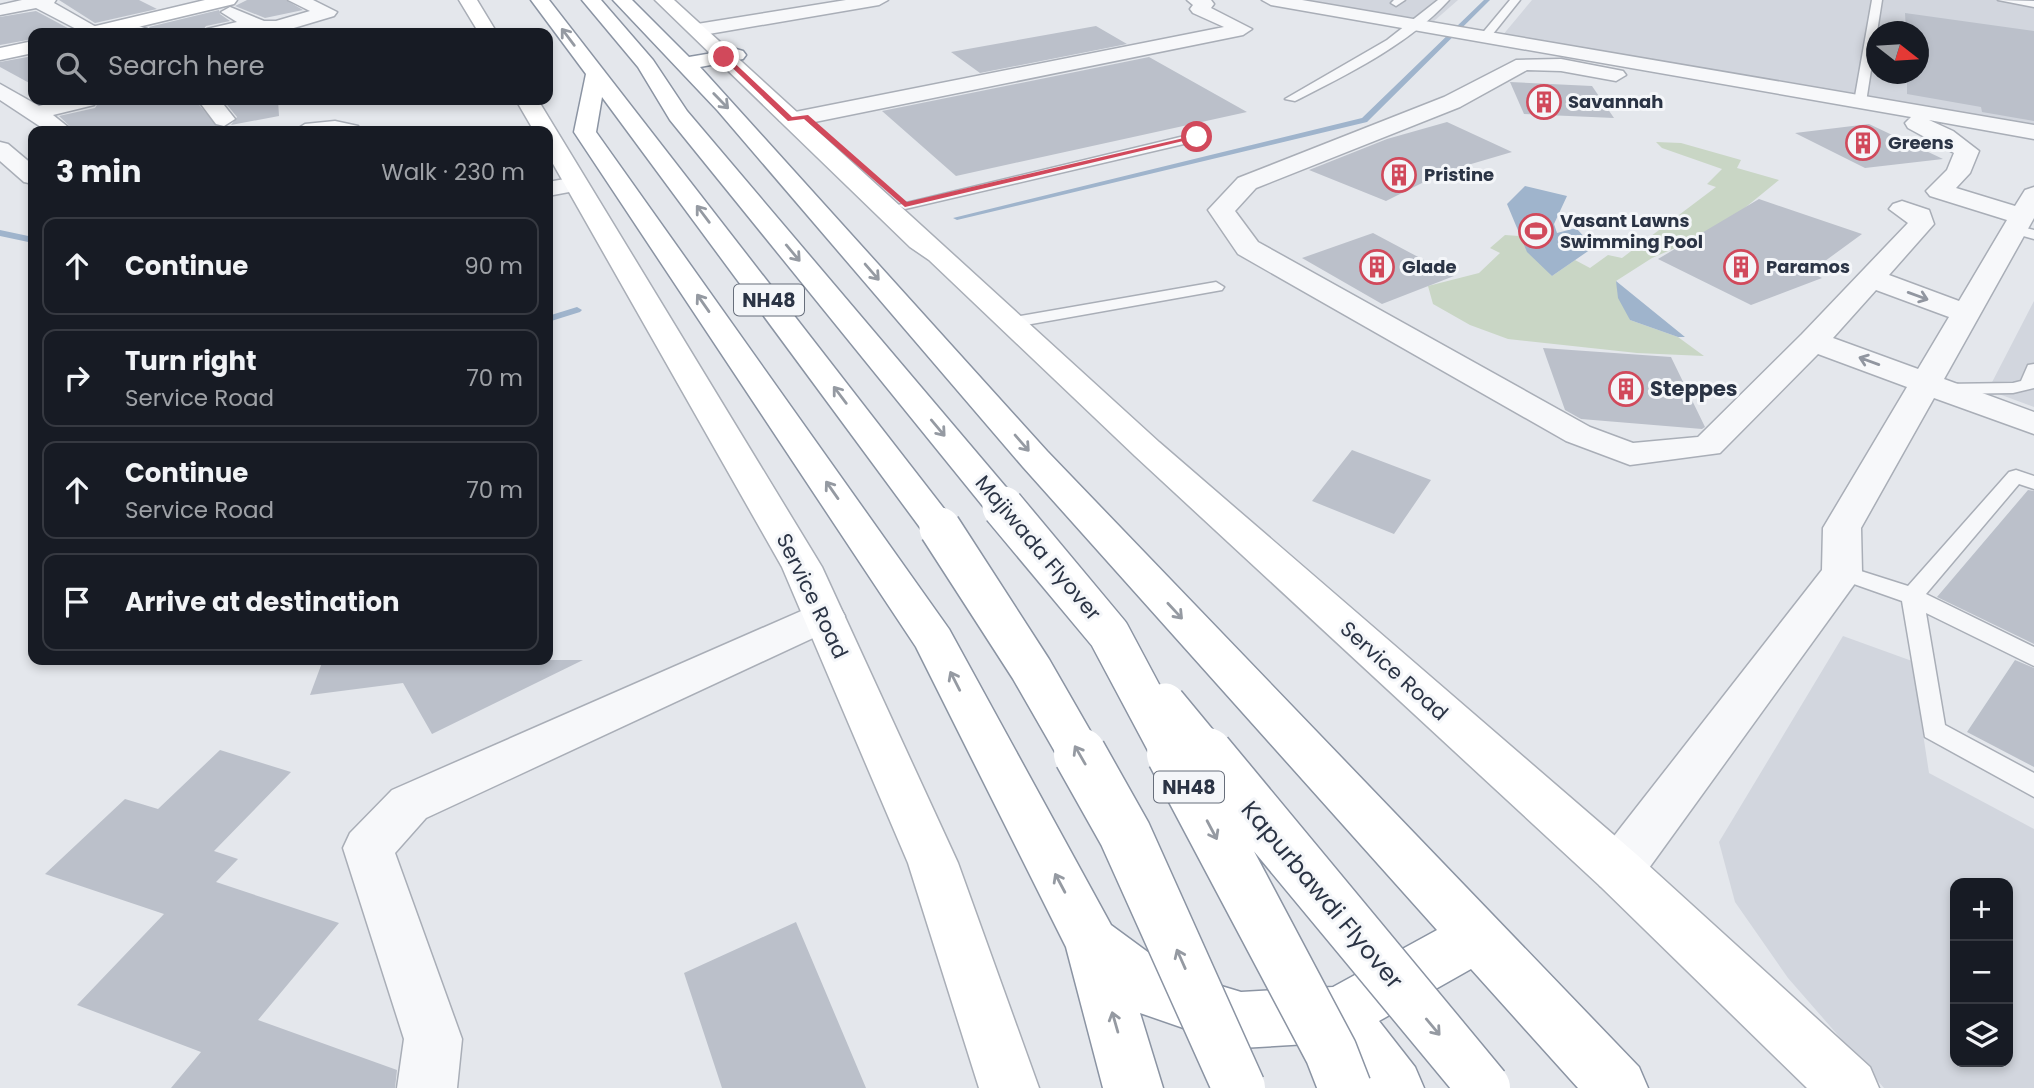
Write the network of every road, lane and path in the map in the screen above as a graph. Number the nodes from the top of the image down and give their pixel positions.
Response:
1 (297, 0) edge
2 (468, 0) edge
3 (540, 0) edge
4 (591, 0) edge
5 (622, 0) edge
6 (664, 0) edge
7 (681, 0) edge
8 (879, 0) edge
9 (1196, 0) edge
10 (1271, 0) edge
11 (1313, 0) edge
12 (1444, 0) edge
13 (1515, 0) edge
14 (1877, 0) edge
15 (2003, 0) edge
16 (43, 1) edge
17 (798, 3) edge
18 (2034, 4) edge
19 (229, 6) edge
20 (0, 10) edge
21 (1425, 24) junction
22 (122, 26) junction
23 (259, 27) edge
24 (85, 28) edge
25 (114, 28) edge
26 (127, 28) edge
27 (485, 28) edge
28 (1484, 38) junction
29 (703, 51) junction
30 (28, 56) edge
31 (596, 73) junction
32 (1616, 75) dead end
33 (13, 83) edge
34 (1811, 94) junction
35 (28, 98) edge
36 (1292, 99) dead end
37 (1860, 102) junction
38 (35, 105) edge
39 (530, 105) edge
40 (798, 118) junction
41 (57, 126) edge
42 (543, 126) edge
43 (2034, 132) edge
44 (1197, 137) dead end
45 (0, 149) edge
46 (553, 154) edge
47 (28, 172) edge
48 (28, 177) edge
49 (561, 183) edge
50 (0, 185) edge
51 (905, 205) junction
52 (1902, 209) dead end
53 (2026, 219) edge
54 (939, 254) junction
55 (1870, 278) junction
56 (1216, 288) dead end
57 (1965, 313) junction
58 (1014, 322) junction
59 (1813, 341) junction
60 (2034, 369) edge
61 (1935, 385) junction
62 (2034, 424) edge
63 (2034, 483) edge
64 (1842, 572) junction
65 (1912, 596) junction
66 (824, 616) junction
67 (1109, 634) junction
68 (2034, 657) edge
69 (2034, 786) edge
70 (1618, 870) junction
71 (1477, 937) junction
72 (1092, 943) junction
73 (1338, 1014) junction
74 (427, 1088) edge
75 (1009, 1088) edge
76 (1133, 1088) edge
77 (1239, 1088) edge
78 (1345, 1088) edge
79 (1394, 1088) edge
80 (1484, 1088) edge
81 (1618, 1088) edge
82 (1849, 1088) edge

1 - 23 street
2 - 27 main road
31 -> 3 main road, NH48
4 - 29 main road, NH48
5 - 29 main road
6 - 29 main road, Service Road
7 - 29 main road, Service Road
8 - 17 street
9 - 40 street
10 - 21 street
11 - 21 street
12 - 21 lane
13 - 28 lane
14 - 37 lane
15 - 18 lane
16 - 20 street
16 - 24 street
17 - 29 street
19 - 22 main road
19 - 23 street
21 - 28 street
21 - 36 lane
22 - 25 main road
22 - 26 street
28 - 34 street
29 - 40 main road, Service Road
29 -> 67 main road, Majiwada Flyover / NH48, bridge
29 -> 71 main road
30 - 33 main road
72 -> 31 main road
77 -> 31 main road, NH48, bridge
32 - 59 street
33 - 35 street
34 - 37 street
34 - 53 street
37 - 43 street
38 - 41 street
39 - 42 main road, Service Road
40 - 51 main road, Service Road
40 - 54 main road, Service Road
44 - 51 lane
45 - 47 street
46 - 49 main road, Service Road
48 - 50 street
49 - 66 main road, Service Road
51 - 54 main road, Service Road
52 - 55 street
53 - 57 street
54 - 58 main road, Service Road
55 -> 57 street
55 - 59 street
56 - 58 lane
57 - 61 street
58 - 70 main road, Service Road
61 -> 59 street
60 - 61 lane
61 - 62 street
61 - 64 street
63 - 65 lane
64 - 65 lane
64 - 70 street
65 - 68 lane
65 - 69 lane
66 - 74 street
66 - 75 main road, Service Road
67 -> 78 main road, Majiwada Flyover / NH48, bridge
67 -> 80 main road, Kapurbawdi Flyover, bridge
70 - 82 main road, Service Road
71 - 73 main road
71 - 81 main road
72 - 73 main road
76 -> 72 main road
73 - 79 main road

